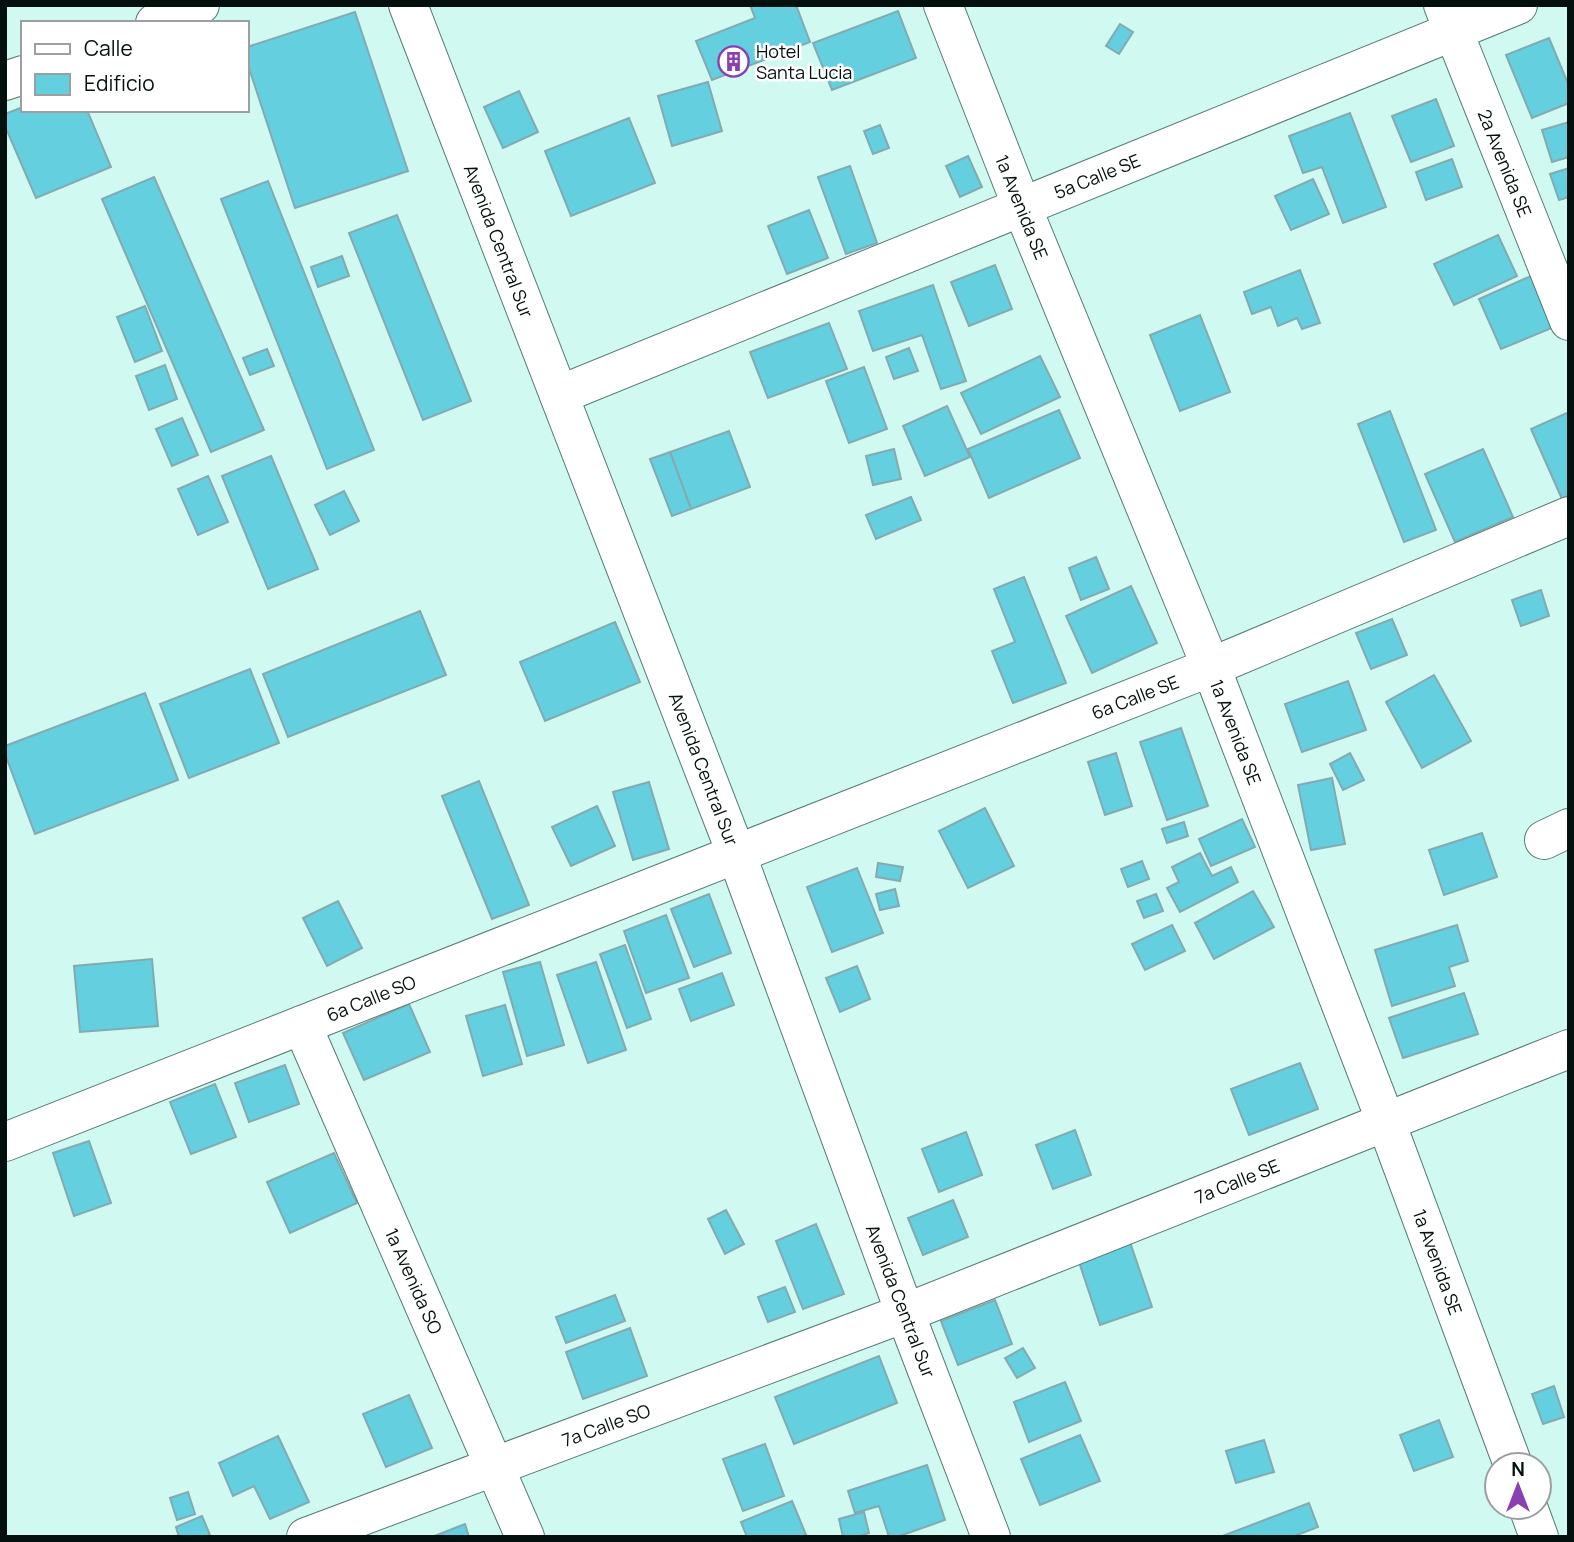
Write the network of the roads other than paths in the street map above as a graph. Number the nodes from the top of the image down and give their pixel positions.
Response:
1 (200, 5) edge
2 (408, 5) edge
3 (943, 5) edge
4 (1518, 5) edge
5 (1448, 19) edge
6 (160, 21) edge
7 (1022, 207) junction
8 (1569, 321) edge
9 (559, 395) junction
10 (1569, 516) edge
11 (1211, 667) junction
12 (736, 853) junction
13 (302, 1025) junction
14 (1569, 1049) edge
15 (1386, 1122) junction
16 (5, 1142) edge
17 (905, 1313) junction
18 (1508, 1451) edge
19 (495, 1466) junction
20 (306, 1537) edge
21 (525, 1537) edge
22 (991, 1537) edge

1 - 6 street
2 - 9 street, Avenida Central Sur
3 - 7 street, 1a Avenida SE
4 - 5 street, 5a Calle SE
5 - 7 street, 5a Calle SE
5 - 8 street, 2a Avenida SE
7 - 9 street, 5a Calle SE
7 - 11 street, 1a Avenida SE
9 - 12 street, Avenida Central Sur
10 - 11 street, 6a Calle SE
11 - 12 street, 6a Calle SE
11 - 15 street, 1a Avenida SE
12 - 13 street, 6a Calle SO
12 - 17 street, Avenida Central Sur
13 - 16 street, 6a Calle SO
13 - 19 street, 1a Avenida SO
14 - 15 street, 7a Calle SE
15 - 17 street, 7a Calle SE
15 - 18 street, 1a Avenida SE
17 - 19 street, 7a Calle SO
17 - 22 street, Avenida Central Sur
19 - 20 street, 7a Calle SO
19 - 21 street, 1a Avenida SO

